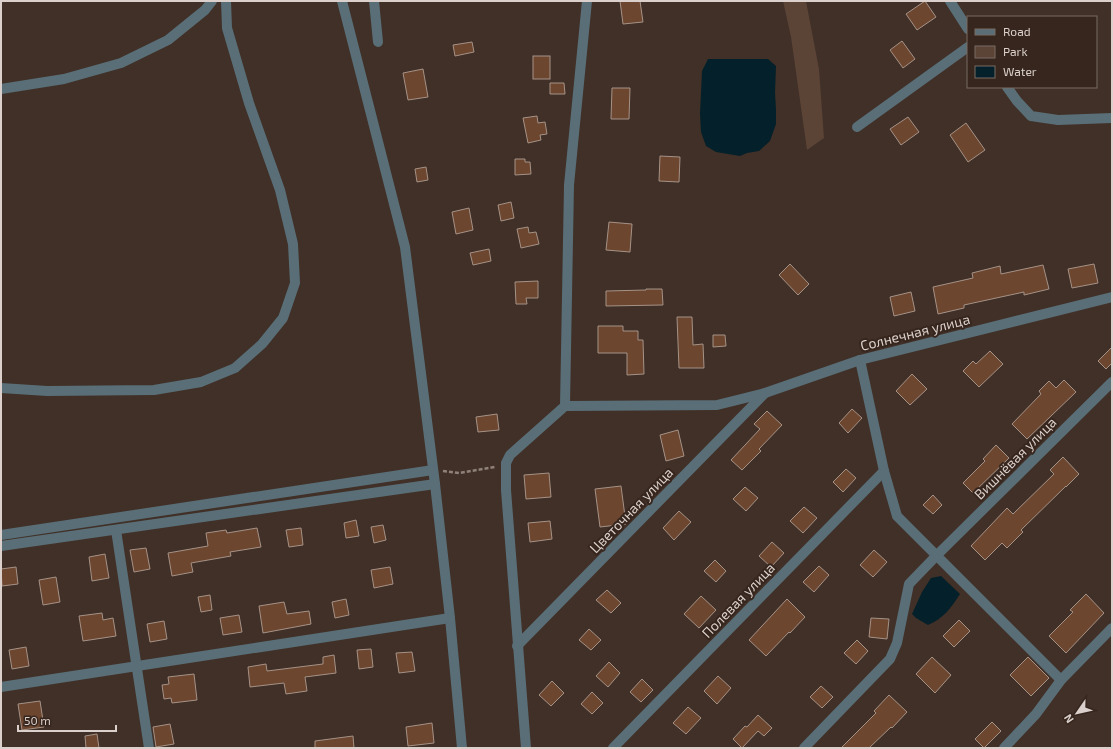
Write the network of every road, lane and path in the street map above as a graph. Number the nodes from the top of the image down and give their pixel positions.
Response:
1 (212, 1) edge
2 (226, 1) edge
3 (342, 1) edge
4 (374, 1) edge
5 (587, 1) edge
6 (950, 1) edge
7 (967, 27) edge
8 (378, 42) dead end
9 (967, 48) edge
10 (1008, 88) edge
11 (1, 89) edge
12 (1112, 118) edge
13 (857, 127) dead end
14 (1112, 297) edge
15 (860, 360) junction
16 (1112, 382) edge
17 (1, 388) edge
18 (766, 393) junction
19 (565, 406) junction
20 (509, 458) junction
21 (433, 470) junction
22 (884, 471) junction
23 (435, 484) junction
24 (116, 530) junction
25 (1, 535) edge
26 (1, 546) edge
27 (937, 555) junction
28 (450, 618) junction
29 (1112, 628) edge
30 (517, 646) junction
31 (137, 665) junction
32 (1061, 680) junction
33 (1, 686) edge
34 (149, 748) edge
35 (462, 748) edge
36 (526, 748) edge
37 (613, 748) edge
38 (804, 748) edge
39 (1004, 748) edge

1 - 11 street
2 - 17 street
3 - 21 street
4 - 8 street
5 - 19 street
6 - 7 street
9 - 13 street
10 - 12 street
14 - 15 street, Солнечная улица
15 - 18 street, Солнечная улица
15 - 22 street
16 - 27 street, Вишнёвая улица
18 - 19 street, Солнечная улица
18 - 30 street, Цветочная улица
19 - 20 street
20 - 21 path
20 - 30 street
21 - 23 street
21 - 25 street
22 - 27 street
22 - 37 street, Полевая улица
23 - 24 street
23 - 28 street
24 - 26 street
24 - 31 street
27 - 32 street
27 - 38 street, Вишнёвая улица
28 - 31 street
28 - 35 street
29 - 32 street
30 - 36 street
31 - 33 street
31 - 34 street
32 - 39 street

